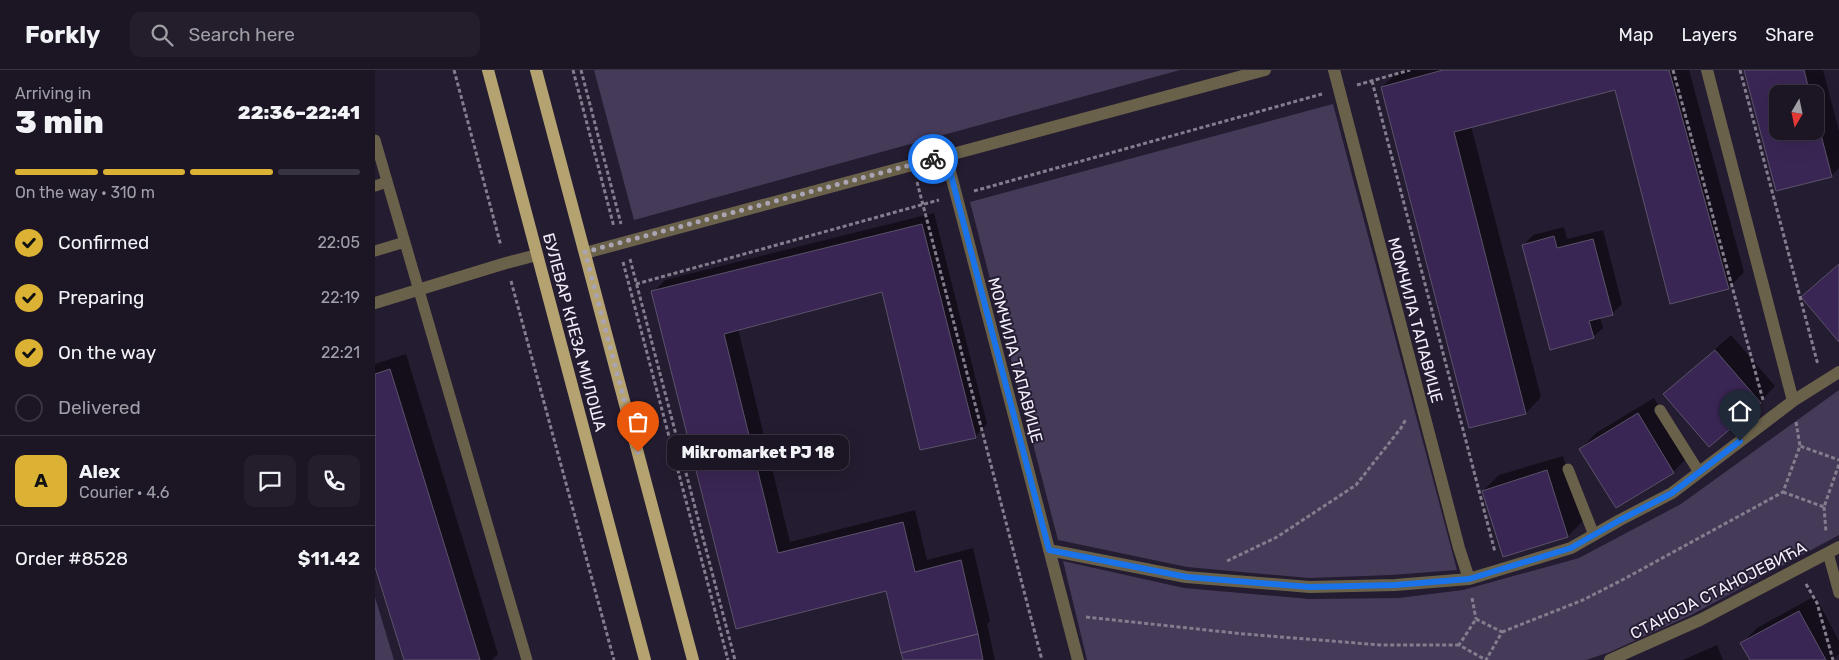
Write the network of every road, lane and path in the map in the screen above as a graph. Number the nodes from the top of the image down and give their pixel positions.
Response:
1 (454, 70) edge
2 (488, 70) edge
3 (536, 70) edge
4 (573, 70) edge
5 (581, 70) edge
6 (1265, 70) edge
7 (1334, 70) edge
8 (1411, 70) edge
9 (1673, 70) edge
10 (1707, 70) edge
11 (1740, 70) edge
12 (1372, 80) junction
13 (1339, 90) junction
14 (375, 140) edge
15 (946, 156) junction
16 (913, 165) junction
17 (387, 182) junction
18 (375, 186) edge
19 (957, 196) junction
20 (923, 205) junction
21 (405, 242) junction
22 (622, 243) junction
23 (375, 251) edge
24 (585, 252) junction
25 (537, 255) junction
26 (506, 263) junction
27 (636, 284) junction
28 (418, 290) junction
29 (375, 303) edge
30 (1839, 372) edge
31 (1823, 382) junction
32 (1419, 396) junction
33 (1793, 401) junction
34 (1661, 410) dead end
35 (1768, 420) junction
36 (1839, 462) edge
37 (1568, 469) dead end
38 (1699, 472) junction
39 (1783, 492) junction
40 (1824, 506) junction
41 (1594, 535) junction
42 (1049, 550) junction
43 (1833, 550) edge
44 (1220, 564) dead end
45 (1797, 569) junction
46 (1500, 570) junction
47 (1469, 579) junction
48 (1839, 593) edge
49 (1067, 615) junction
50 (1502, 632) junction
51 (1459, 645) junction
52 (527, 660) edge
53 (614, 660) edge
54 (645, 660) edge
55 (693, 660) edge
56 (728, 660) edge
57 (735, 660) edge
58 (1042, 660) edge
59 (1078, 660) edge
60 (1485, 660) edge
61 (1610, 660) edge
62 (1833, 660) edge

1 - 26 path
2 - 25 main road, БУЛЕВАР КНЕЗА МИЛОША
3 - 24 main road, БУЛЕВАР КНЕЗА МИЛОША
4 - 22 path
5 - 22 path
6 - 15 street
7 - 13 street, МОМЧИЛА ТАПАВИЦЕ
8 - 12 path
9 - 35 path
10 - 33 street
11 - 31 path
12 - 13 path
12 - 46 path
13 - 19 path
13 - 32 street, МОМЧИЛА ТАПАВИЦЕ
14 - 17 lane
15 - 16 street
15 - 19 street, МОМЧИЛА ТАПАВИЦЕ
16 - 20 path
16 - 22 street
17 - 18 lane
17 - 21 lane
19 - 20 path
19 - 42 street, МОМЧИЛА ТАПАВИЦЕ
20 - 27 path
20 - 58 path
21 - 23 lane
21 - 28 lane
22 - 24 street
22 - 27 path
22 - 56 path
24 - 55 main road, БУЛЕВАР КНЕЗА МИЛОША
25 - 26 street
25 - 54 main road, БУЛЕВАР КНЕЗА МИЛОША
26 - 28 street
26 - 53 path
27 - 57 path
28 - 29 street
28 - 52 lane
30 - 31 street
31 - 33 street
32 - 44 path
32 - 47 street, МОМЧИЛА ТАПАВИЦЕ
33 - 35 street
34 - 38 lane
35 - 38 street
36 - 39 path
36 - 40 path
37 - 41 lane
38 - 41 street
39 - 40 path
39 - 50 path
40 - 43 path
41 - 46 street
42 - 47 street
42 - 49 street, МОМЧИЛА ТАПАВИЦЕ
43 - 45 street, СТАНОЈА СТАНОЈЕВИЋА
43 - 48 lane
45 - 61 street, СТАНОЈА СТАНОЈЕВИЋА
45 - 62 path
46 - 47 street
49 - 51 path
49 - 59 street, МОМЧИЛА ТАПАВИЦЕ
50 - 51 path
50 - 60 path
51 - 60 path

